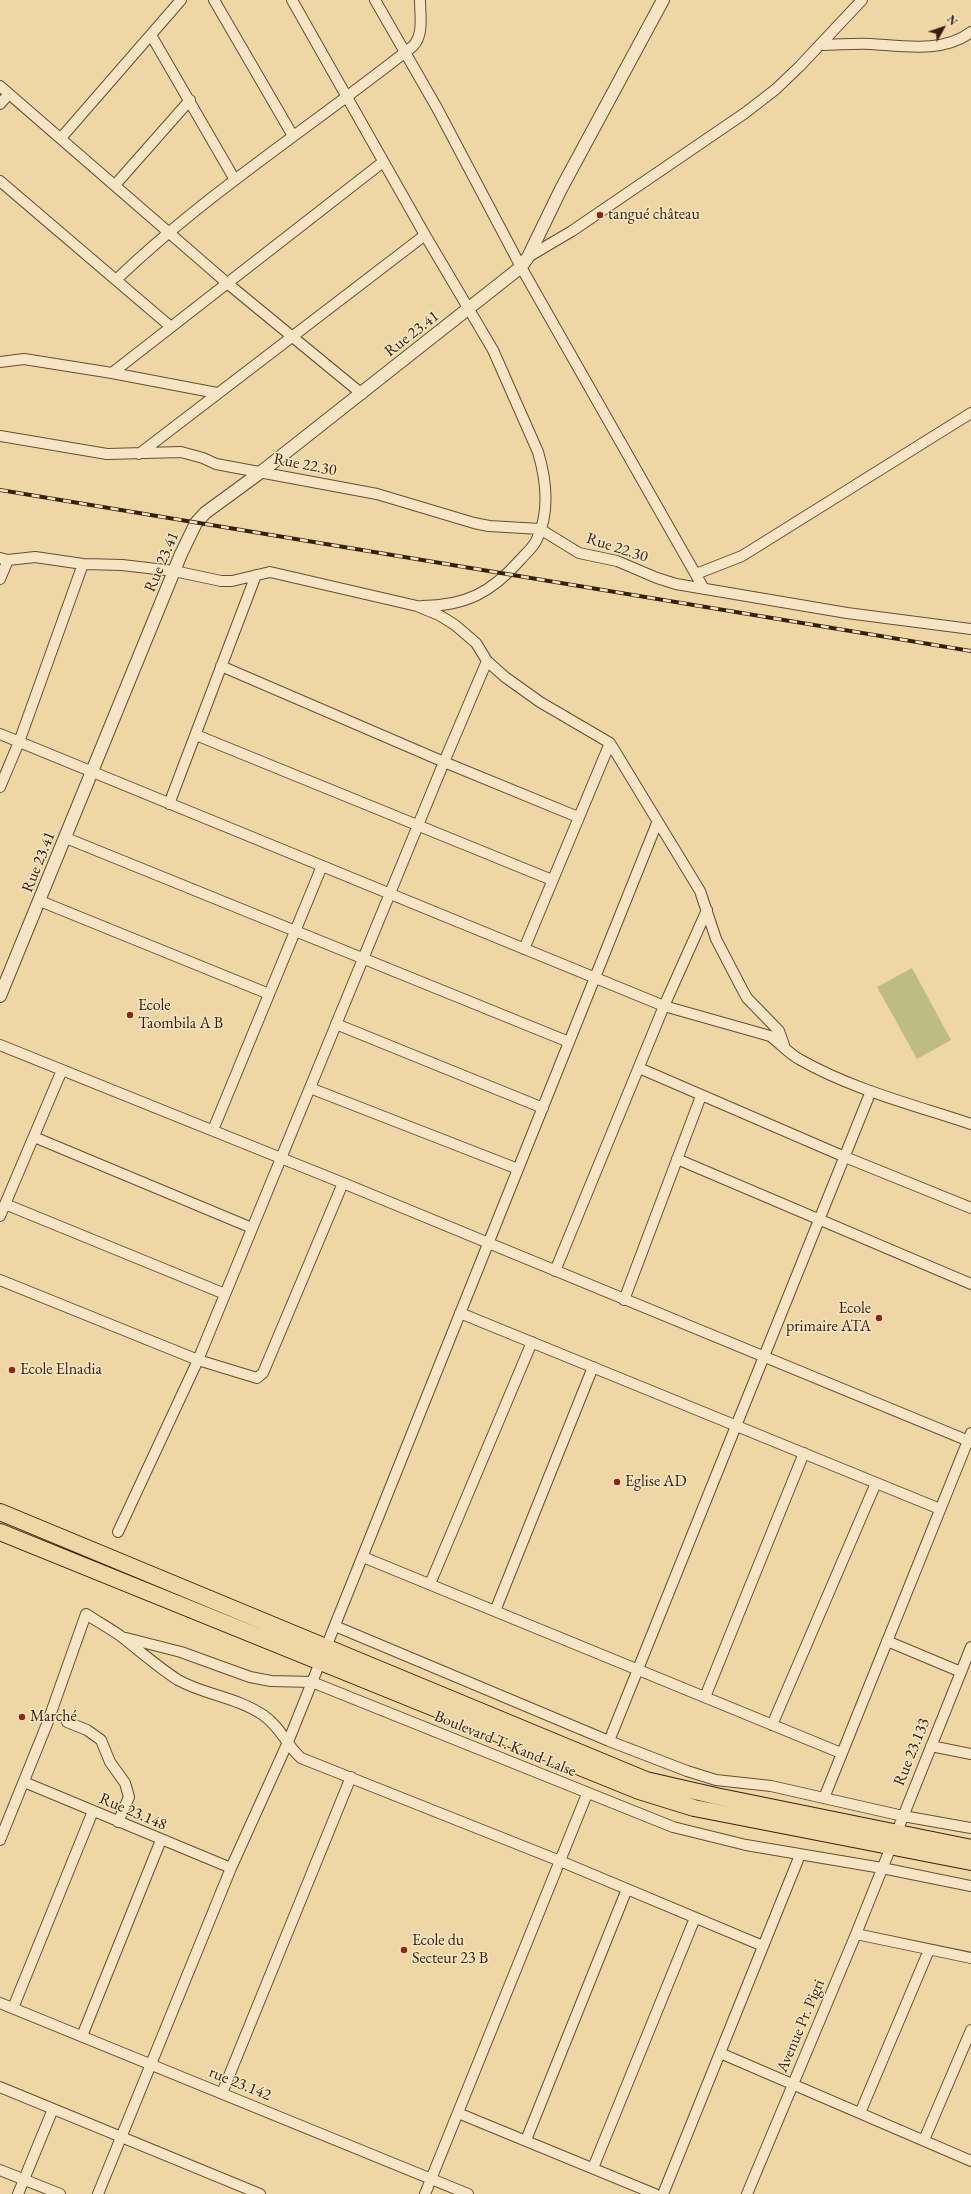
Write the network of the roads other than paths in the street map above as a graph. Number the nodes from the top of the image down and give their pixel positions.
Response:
1 (181, 0) edge
2 (214, 0) edge
3 (292, 0) edge
4 (375, 0) edge
5 (420, 0) edge
6 (663, 0) edge
7 (862, 0) edge
8 (971, 32) edge
9 (151, 34) junction
10 (966, 40) edge
11 (821, 45) junction
12 (404, 53) junction
13 (0, 86) edge
14 (9, 94) junction
15 (347, 98) junction
16 (190, 100) junction
17 (0, 104) edge
18 (293, 136) junction
19 (61, 138) junction
20 (383, 162) junction
21 (235, 180) junction
22 (0, 181) edge
23 (115, 185) junction
24 (168, 232) junction
25 (424, 235) junction
26 (525, 262) junction
27 (117, 279) junction
28 (227, 283) junction
29 (469, 309) junction
30 (171, 327) junction
31 (291, 338) junction
32 (0, 362) edge
33 (112, 373) junction
34 (217, 393) junction
35 (362, 394) junction
36 (971, 413) edge
37 (0, 436) edge
38 (139, 454) junction
39 (261, 472) junction
40 (540, 529) junction
41 (3, 560) edge
42 (83, 564) junction
43 (174, 571) junction
44 (696, 574) junction
45 (256, 575) junction
46 (0, 579) edge
47 (704, 589) junction
48 (417, 606) junction
49 (971, 629) edge
50 (488, 661) junction
51 (221, 666) junction
52 (0, 734) edge
53 (196, 735) junction
54 (19, 742) junction
55 (610, 743) junction
56 (444, 762) junction
57 (93, 772) junction
58 (0, 787) edge
59 (169, 804) junction
60 (578, 817) junction
61 (657, 823) junction
62 (418, 825) junction
63 (66, 838) junction
64 (322, 866) junction
65 (552, 880) junction
66 (390, 894) junction
67 (40, 901) junction
68 (707, 910) junction
69 (295, 932) junction
70 (524, 949) junction
71 (363, 959) junction
72 (595, 978) junction
73 (268, 994) junction
74 (0, 996) edge
75 (664, 1006) junction
76 (336, 1024) junction
77 (569, 1042) junction
78 (0, 1044) edge
79 (784, 1045) junction
80 (639, 1068) junction
81 (62, 1070) junction
82 (310, 1088) junction
83 (871, 1091) junction
84 (701, 1096) junction
85 (543, 1108) junction
86 (971, 1124) edge
87 (213, 1130) junction
88 (34, 1138) junction
89 (844, 1157) junction
90 (280, 1158) junction
91 (677, 1159) junction
92 (518, 1170) junction
93 (343, 1183) junction
94 (5, 1204) junction
95 (971, 1208) edge
96 (0, 1216) edge
97 (819, 1220) junction
98 (252, 1228) junction
99 (488, 1244) junction
100 (555, 1271) junction
101 (0, 1280) edge
102 (971, 1284) edge
103 (225, 1294) junction
104 (624, 1300) junction
105 (460, 1313) junction
106 (532, 1342) junction
107 (764, 1357) junction
108 (198, 1360) junction
109 (593, 1367) junction
110 (736, 1426) junction
111 (970, 1438) edge
112 (804, 1453) junction
113 (876, 1483) junction
114 (940, 1509) junction
115 (0, 1512) edge
116 (0, 1532) edge
117 (118, 1532) dead end
118 (363, 1557) junction
119 (430, 1584) junction
120 (495, 1611) junction
121 (335, 1626) junction
122 (121, 1637) junction
123 (887, 1641) junction
124 (327, 1647) junction
125 (971, 1647) edge
126 (320, 1663) junction
127 (638, 1670) junction
128 (961, 1672) junction
129 (312, 1682) junction
130 (705, 1697) junction
131 (67, 1722) dead end
132 (772, 1725) junction
133 (609, 1741) junction
134 (288, 1742) junction
135 (931, 1746) junction
136 (841, 1753) junction
137 (971, 1754) edge
138 (351, 1777) junction
139 (24, 1782) junction
140 (587, 1794) junction
141 (824, 1798) junction
142 (93, 1811) junction
143 (903, 1816) junction
144 (118, 1822) junction
145 (971, 1828) edge
146 (893, 1839) junction
147 (0, 1840) edge
148 (160, 1840) junction
149 (971, 1848) edge
150 (800, 1855) junction
151 (560, 1861) junction
152 (971, 1862) edge
153 (231, 1868) junction
154 (882, 1868) junction
155 (971, 1886) edge
156 (628, 1889) junction
157 (695, 1918) junction
158 (856, 1934) junction
159 (763, 1946) junction
160 (929, 1950) junction
161 (971, 1958) edge
162 (0, 2002) edge
163 (13, 2008) junction
164 (971, 2030) edge
165 (82, 2036) junction
166 (720, 2053) junction
167 (151, 2064) junction
168 (793, 2084) junction
169 (0, 2087) edge
170 (222, 2093) junction
171 (53, 2110) junction
172 (458, 2113) junction
173 (860, 2113) junction
174 (121, 2136) junction
175 (526, 2140) junction
176 (924, 2140) junction
177 (971, 2161) edge
178 (593, 2168) junction
179 (0, 2170) edge
180 (430, 2178) junction
181 (24, 2180) junction
182 (18, 2194) edge
183 (60, 2194) edge
184 (98, 2194) edge
185 (260, 2194) edge
186 (425, 2194) edge
187 (468, 2194) edge
188 (655, 2194) edge
189 (663, 2194) edge
190 (747, 2194) edge

1 - 9 street
2 - 18 street
3 - 15 street
4 - 12 street
5 - 12 street
6 - 26 street
7 - 11 street
8 - 10 street
9 - 16 street
9 - 19 street
10 - 11 street
11 - 26 street
12 - 15 street
12 - 26 street
13 - 14 street
14 - 17 street
14 - 19 street
15 - 18 street
15 - 20 street
16 - 21 street
16 - 23 street
18 - 21 street
19 - 23 street
20 - 25 street
20 - 28 street
21 - 24 street
22 - 27 street
23 - 24 street
24 - 27 street
24 - 28 street
25 - 29 street
25 - 31 street
26 - 29 street, Rue 23.41
26 - 44 street
27 - 30 street
28 - 30 street
28 - 31 street
29 - 35 street, Rue 23.41
29 - 40 street
30 - 33 street
31 - 34 street
31 - 35 street
32 - 33 street
33 - 34 street
34 - 38 street
35 - 39 street, Rue 23.41
36 - 44 street
37 - 38 street, Rue 22.30
38 - 39 street, Rue 22.30
39 - 40 street, Rue 22.30
39 - 43 street, Rue 23.41
40 - 47 street, Rue 22.30
40 - 48 street
41 - 42 street
41 - 46 street
42 - 43 street
42 - 54 street
43 - 45 street
43 - 57 street, Rue 23.41
44 - 47 street
45 - 48 street
45 - 51 street
47 - 49 street, Rue 22.30
48 - 50 street
50 - 55 street
50 - 56 street
51 - 53 street
51 - 56 street
52 - 54 street
53 - 59 street
53 - 62 street
54 - 57 street
54 - 58 street
55 - 60 street
55 - 61 street
56 - 60 street
56 - 62 street
57 - 59 street
57 - 63 street, Rue 23.41
59 - 64 street
60 - 65 street
61 - 68 street
61 - 72 street
62 - 65 street
62 - 66 street
63 - 67 street, Rue 23.41
63 - 69 street
64 - 66 street
64 - 69 street
65 - 70 street
66 - 70 street
66 - 71 street
67 - 73 street
67 - 74 street, Rue 23.41
68 - 75 street
68 - 79 street
69 - 71 street
69 - 73 street
70 - 72 street
71 - 76 street
71 - 77 street
72 - 75 street
72 - 77 street
73 - 87 street
75 - 79 street
75 - 80 street
76 - 82 street
76 - 85 street
77 - 85 street
78 - 81 street
79 - 83 street
80 - 84 street
80 - 100 street
81 - 87 street
81 - 88 street
82 - 90 street
82 - 92 street
83 - 86 street
83 - 89 street
84 - 89 street
84 - 91 street
85 - 92 street
87 - 90 street
88 - 94 street
88 - 98 street
89 - 95 street
89 - 97 street
90 - 93 street
90 - 98 street
91 - 97 street
91 - 104 street
92 - 99 street
93 - 99 street
93 - 108 street
94 - 96 street
94 - 103 street
97 - 102 street
97 - 107 street
98 - 103 street
99 - 100 street
99 - 105 street
100 - 104 street
101 - 108 street
103 - 108 street
104 - 107 street
105 - 106 street
105 - 118 street
106 - 109 street
106 - 119 street
107 - 110 street
107 - 111 street
108 - 117 street
109 - 110 street
109 - 120 street
110 - 112 street
110 - 127 street
111 - 114 street
112 - 113 street
112 - 130 street
113 - 114 street
113 - 132 street
114 - 123 street
115 - 124 main road
116 - 126 main road
118 - 119 street
118 - 121 street
119 - 120 street
120 - 127 street
121 - 124 street
121 - 133 street
122 - 129 street, Boulevard T. Kand-Lalse
122 - 134 street
122 - 139 street
123 - 128 street
123 - 136 street
124 - 126 street
124 - 146 main road
125 - 128 street, Rue 23.133
126 - 129 street
126 - 146 main road
127 - 130 street
127 - 133 street
128 - 135 street, Rue 23.133
129 - 134 street
129 - 140 street, Boulevard T. Kand-Lalse
130 - 132 street
131 - 144 street
132 - 136 street
133 - 141 street
134 - 138 street
134 - 153 street
135 - 137 street
135 - 143 street, Rue 23.133
136 - 141 street
138 - 151 street
138 - 170 street
139 - 142 street, Rue 23.148
139 - 147 street
140 - 150 street, Boulevard T. Kand-Lalse
140 - 151 street
141 - 143 street
142 - 144 street, Rue 23.148
142 - 163 street
143 - 145 street
143 - 146 street, Rue 23.133
144 - 148 street, Rue 23.148
146 - 149 main road
146 - 152 main road
146 - 154 street, Rue 23.133
148 - 153 street, Rue 23.148
148 - 165 street
150 - 154 street, Boulevard T. Kand-Lalse
150 - 159 street
151 - 156 street
151 - 172 street
153 - 167 street
154 - 155 street, Boulevard T. Kand-Lalse
154 - 158 street, Avenue Pr. Pigri
156 - 157 street
156 - 175 street
157 - 159 street
157 - 178 street
158 - 160 street
158 - 168 street, Avenue Pr. Pigri
159 - 166 street
160 - 161 street
160 - 173 street
162 - 163 street, rue 23.142
163 - 165 street, rue 23.142
164 - 176 street
165 - 167 street, rue 23.142
166 - 168 street
166 - 189 street
167 - 170 street, rue 23.142
167 - 174 street
168 - 173 street
168 - 190 street, Avenue Pr. Pigri
169 - 171 street
170 - 180 street, rue 23.142
171 - 174 street
171 - 181 street
172 - 175 street
172 - 180 street
173 - 176 street
174 - 184 street
174 - 185 street
175 - 178 street
176 - 177 street
178 - 188 street
179 - 181 street
180 - 186 street
180 - 187 street, rue 23.142
181 - 182 street
181 - 183 street

